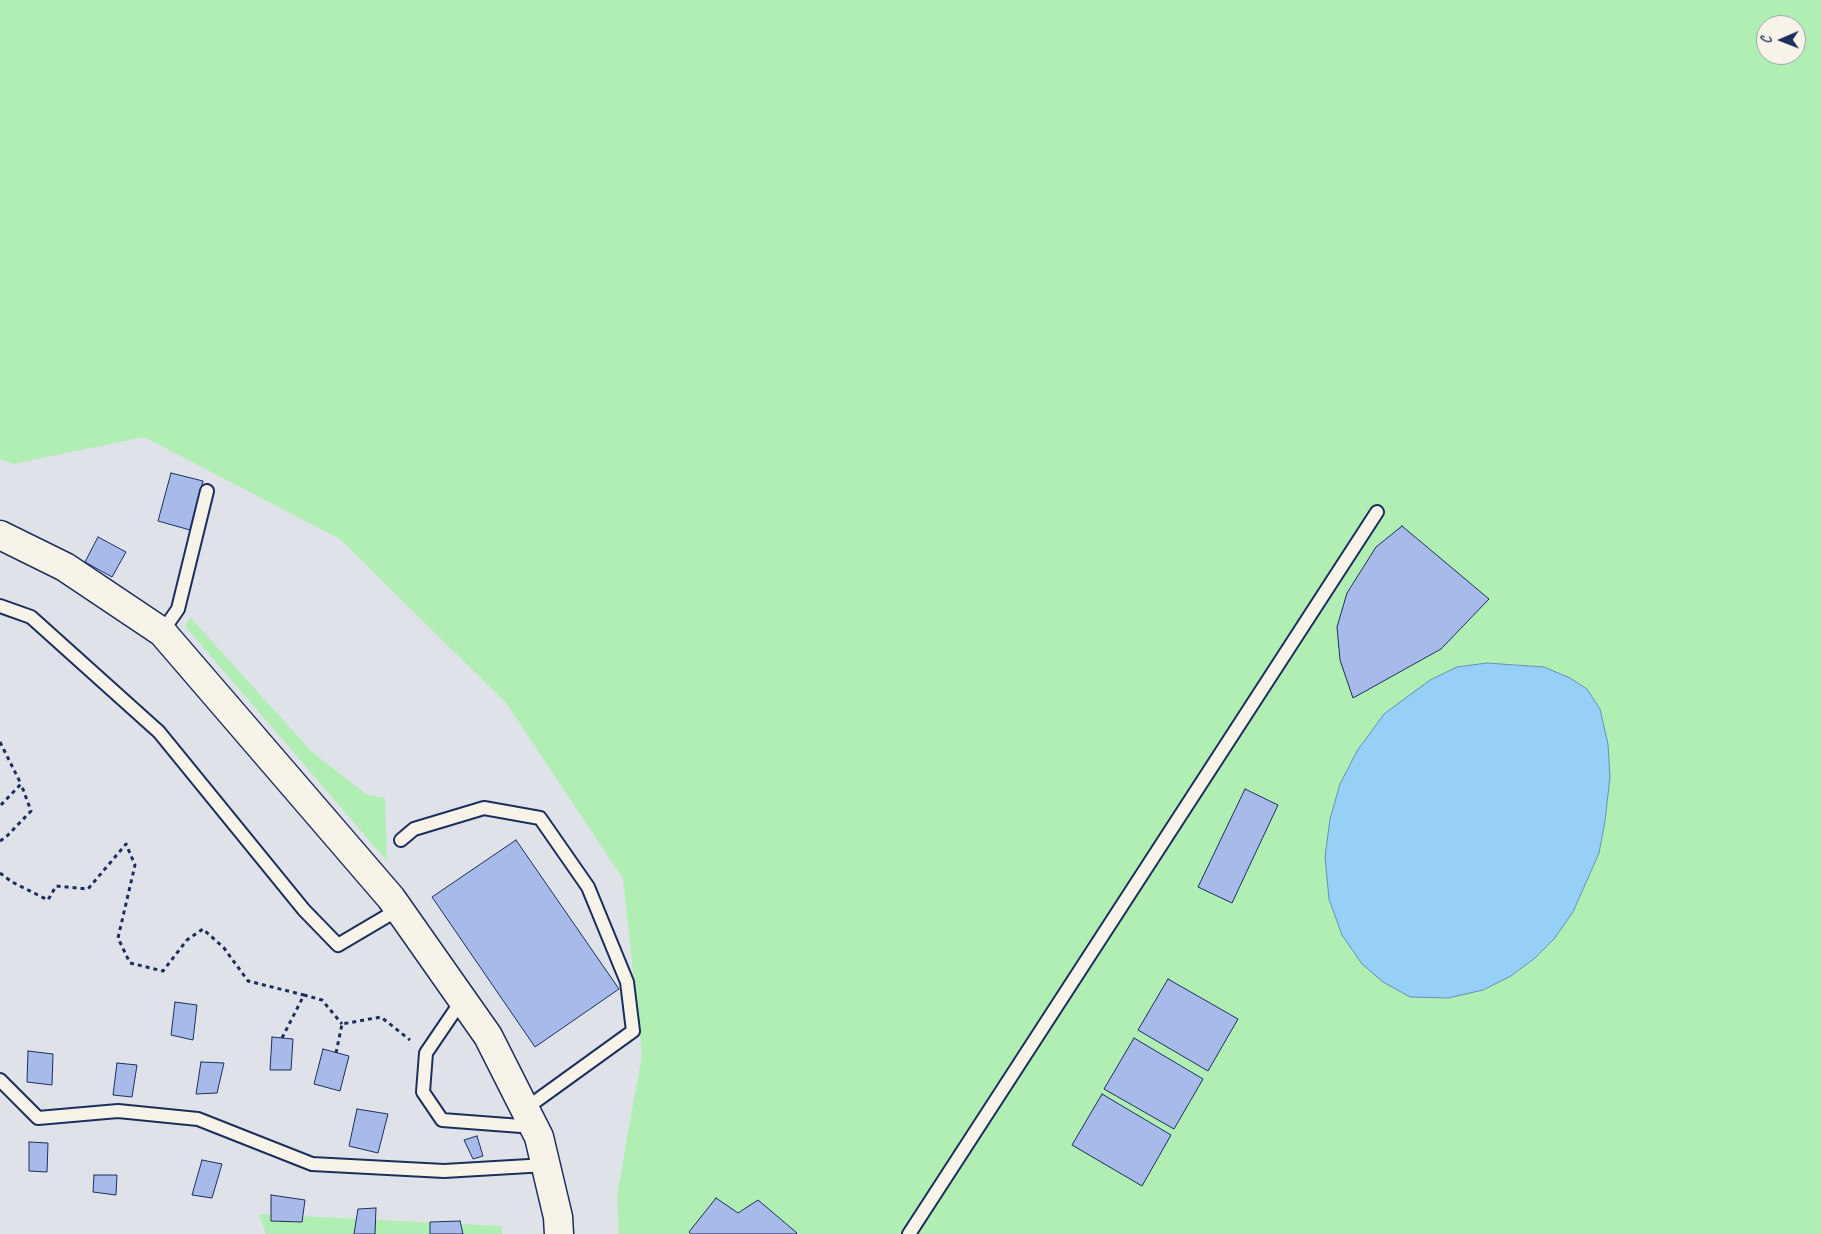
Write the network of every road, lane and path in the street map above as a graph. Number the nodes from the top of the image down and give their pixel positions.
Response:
1 (207, 490) dead end
2 (1377, 512) dead end
3 (0, 535) edge
4 (0, 606) edge
5 (162, 632) junction
6 (0, 742) edge
7 (21, 784) junction
8 (0, 806) edge
9 (401, 840) dead end
10 (0, 841) edge
11 (0, 874) edge
12 (399, 909) junction
13 (304, 995) junction
14 (462, 1000) junction
15 (342, 1024) junction
16 (282, 1038) dead end
17 (336, 1052) dead end
18 (426, 1053) junction
19 (0, 1080) edge
20 (530, 1118) junction
21 (546, 1165) junction
22 (558, 1234) edge
23 (909, 1234) edge

1 - 5 lane
2 - 23 lane
3 - 5 street
4 - 12 lane
5 - 12 street
6 - 7 path
7 - 8 path
7 - 10 path
9 - 20 lane
11 - 13 path
12 - 14 street
13 - 15 path
13 - 16 path
14 - 18 lane
14 - 20 street
15 - 17 path
15 - 18 path
18 - 20 lane
19 - 21 lane
20 - 21 street
21 - 22 street

